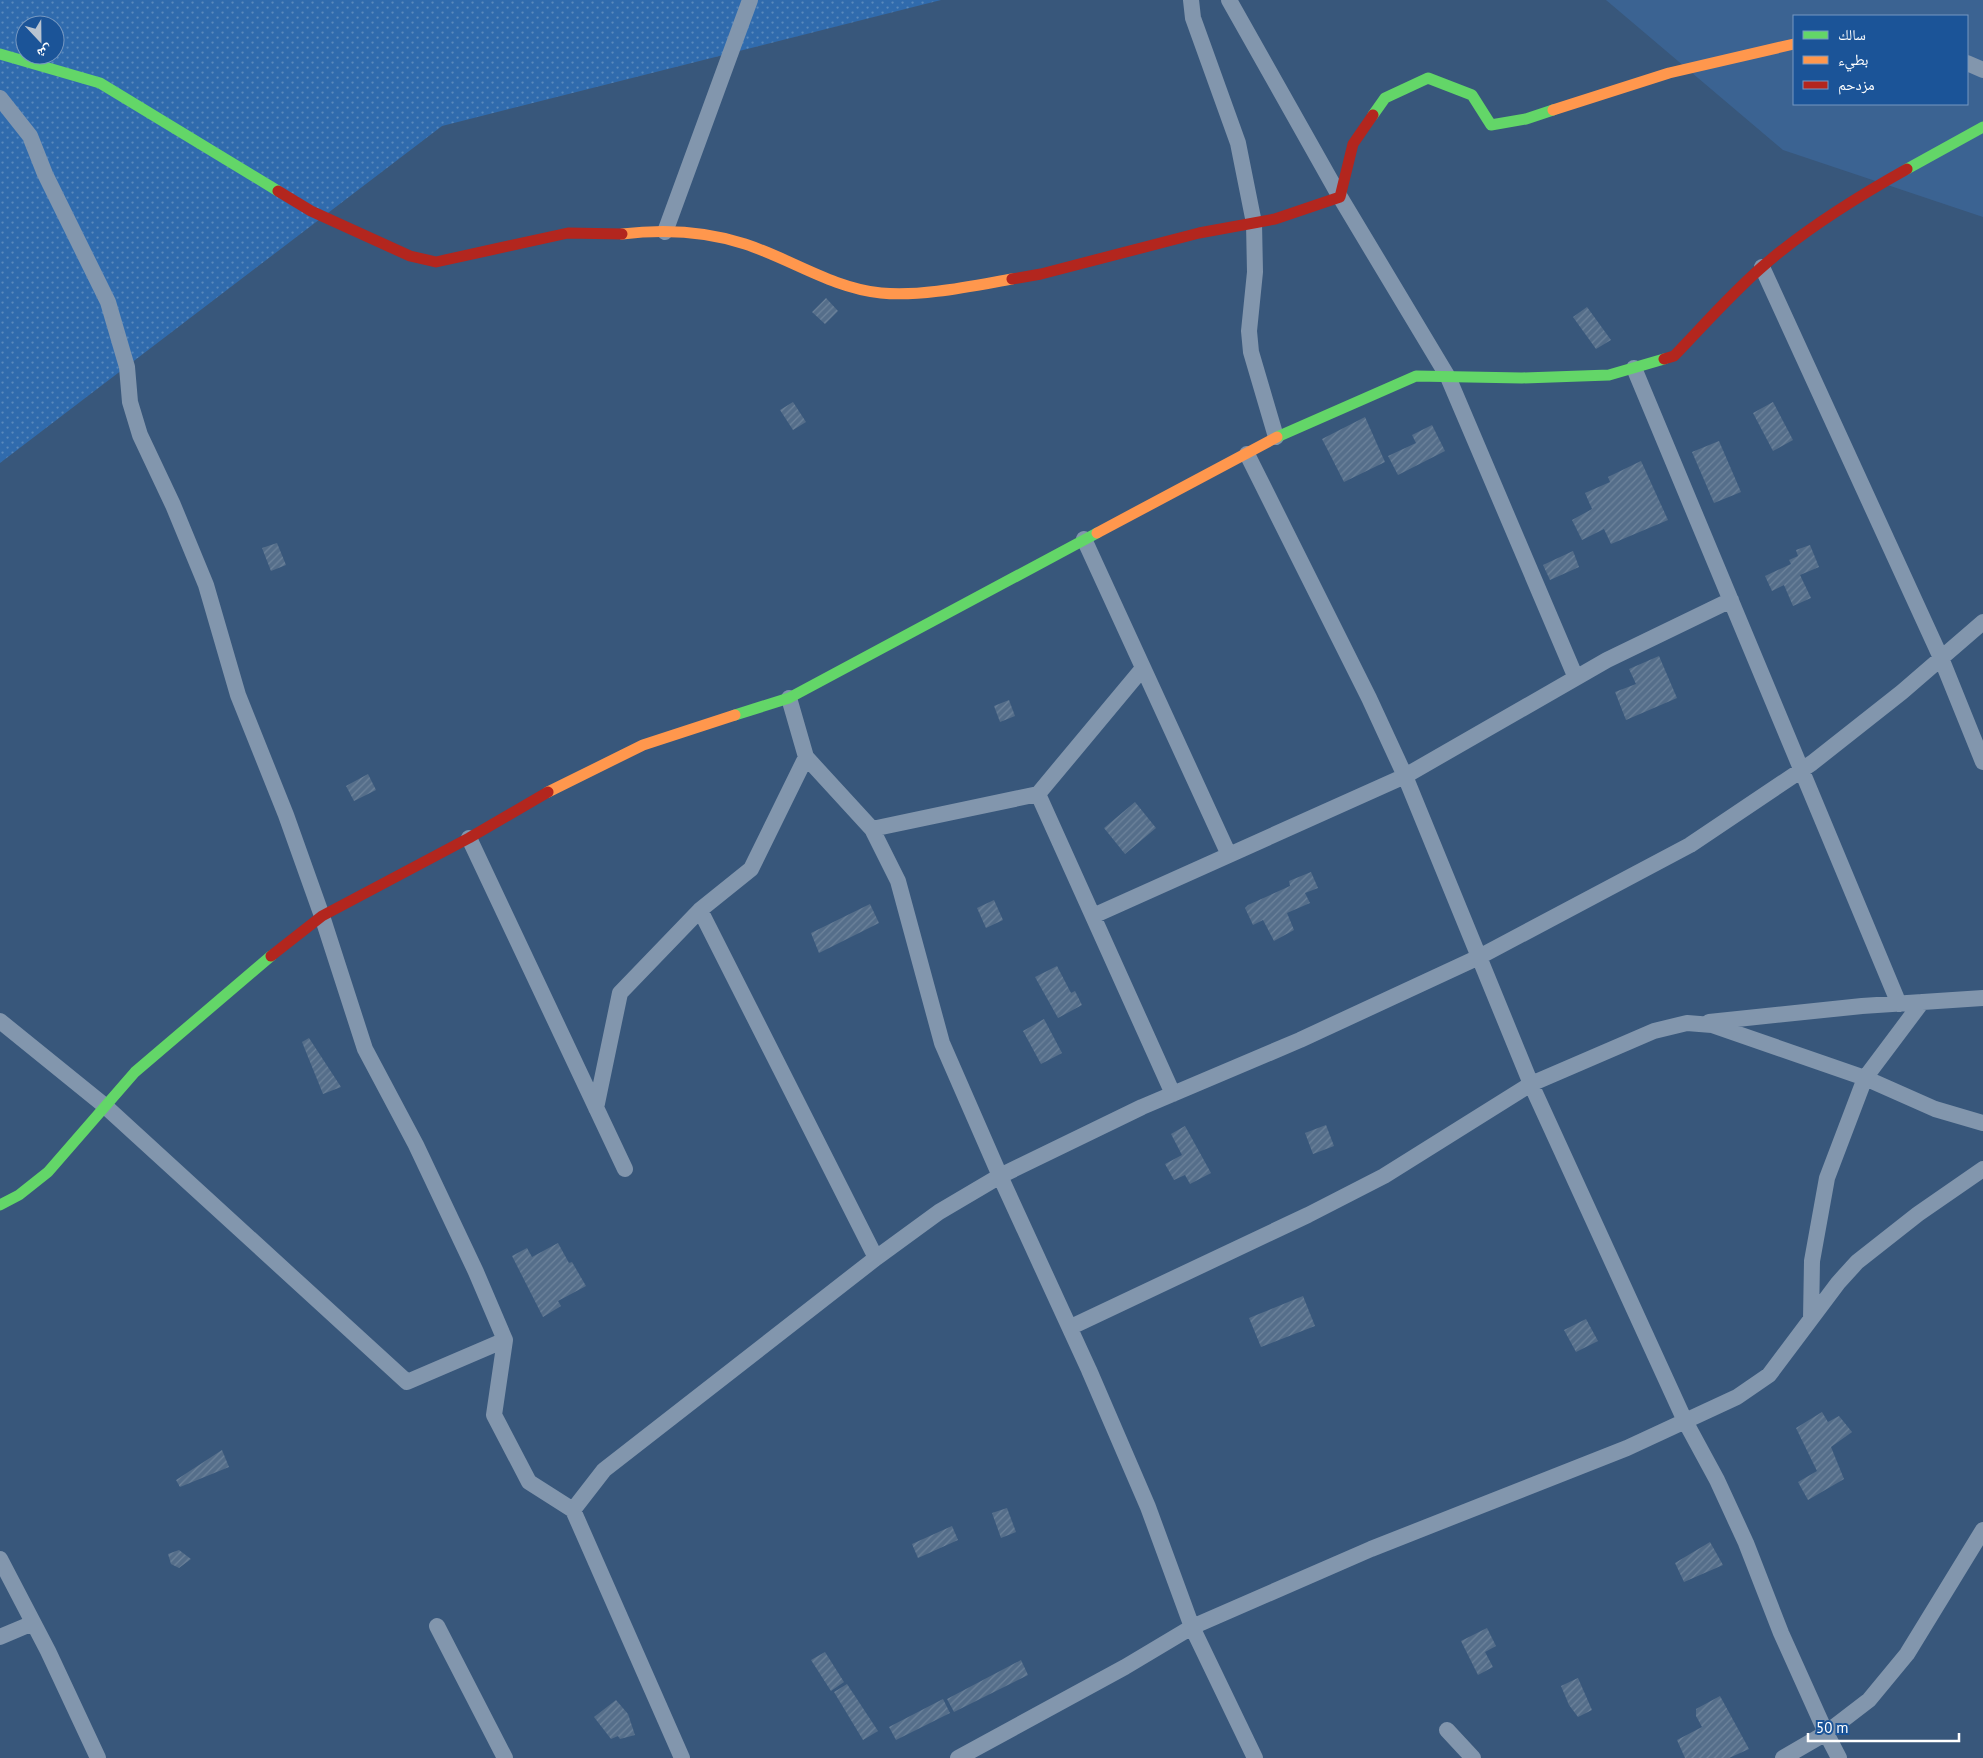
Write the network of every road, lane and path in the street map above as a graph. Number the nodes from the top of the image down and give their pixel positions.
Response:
1 (750, 0) edge
2 (1191, 0) edge
3 (1229, 0) edge
4 (1793, 44) edge
5 (0, 54) edge
6 (1968, 62) edge
7 (1983, 70) edge
8 (0, 98) edge
9 (1983, 127) edge
10 (1340, 197) junction
11 (1254, 223) junction
12 (665, 232) junction
13 (1762, 267) junction
14 (1634, 368) junction
15 (1448, 377) junction
16 (1276, 437) junction
17 (1247, 454) junction
18 (1084, 539) junction
19 (1731, 600) junction
20 (1983, 622) edge
21 (1941, 658) junction
22 (1143, 668) junction
23 (1576, 678) junction
24 (789, 698) junction
25 (806, 757) junction
26 (1983, 762) edge
27 (1802, 770) junction
28 (1405, 776) junction
29 (1038, 794) junction
30 (872, 830) junction
31 (469, 838) junction
32 (1229, 855) junction
33 (700, 910) junction
34 (322, 916) junction
35 (1093, 916) junction
36 (1478, 957) junction
37 (1983, 998) edge
38 (1922, 1002) junction
39 (1899, 1004) junction
40 (0, 1021) edge
41 (1702, 1022) junction
42 (1865, 1078) junction
43 (1531, 1084) junction
44 (1173, 1094) junction
45 (105, 1106) junction
46 (596, 1108) junction
47 (1983, 1123) edge
48 (625, 1169) dead end
49 (1983, 1169) edge
50 (1000, 1176) junction
51 (0, 1205) edge
52 (876, 1258) junction
53 (1812, 1320) junction
54 (1071, 1327) junction
55 (505, 1340) junction
56 (1685, 1421) junction
57 (573, 1510) junction
58 (1983, 1530) edge
59 (0, 1559) edge
60 (34, 1623) junction
61 (437, 1626) dead end
62 (1192, 1627) junction
63 (0, 1637) edge
64 (1447, 1730) dead end
65 (1826, 1733) junction
66 (98, 1758) edge
67 (504, 1758) edge
68 (682, 1758) edge
69 (958, 1758) edge
70 (1254, 1758) edge
71 (1473, 1758) edge
72 (1783, 1758) edge
73 (1839, 1758) edge

1 - 12 street
2 - 11 street
3 - 10 street
4 - 10 street
5 - 12 street
6 - 7 street
8 - 34 street
9 - 13 street
10 - 11 street
10 - 15 street
11 - 12 street
11 - 16 street
13 - 14 street
13 - 21 street
14 - 15 street
14 - 19 street
15 - 16 street
15 - 23 street
16 - 17 street
17 - 18 street
17 - 28 street
18 - 22 street
18 - 24 street
19 - 23 street
19 - 27 street
20 - 21 street
21 - 26 street
21 - 27 street
22 - 29 street
22 - 32 street
23 - 28 street
24 - 25 street
24 - 31 street
25 - 30 street
25 - 33 street
27 - 36 street
27 - 39 street
28 - 32 street
28 - 36 street
29 - 30 street
29 - 35 street
30 - 50 street
31 - 34 street
31 - 46 street
32 - 35 street
33 - 46 street
33 - 52 street
34 - 45 street
34 - 55 street
35 - 44 street
36 - 43 street
36 - 44 street
37 - 38 street
38 - 39 street
38 - 42 street
39 - 41 street
40 - 45 street
41 - 42 street
41 - 43 street
42 - 47 street
42 - 53 street
43 - 54 street
43 - 56 street
44 - 50 street
45 - 51 street
45 - 55 street
46 - 48 street
49 - 53 street
50 - 52 street
50 - 54 street
52 - 57 street
53 - 56 street
54 - 62 street
55 - 57 street
56 - 62 street
56 - 65 street
57 - 68 street
58 - 65 street
59 - 60 street
60 - 63 street
60 - 66 street
61 - 67 street
62 - 69 street
62 - 70 street
64 - 71 street
65 - 72 street
65 - 73 street

